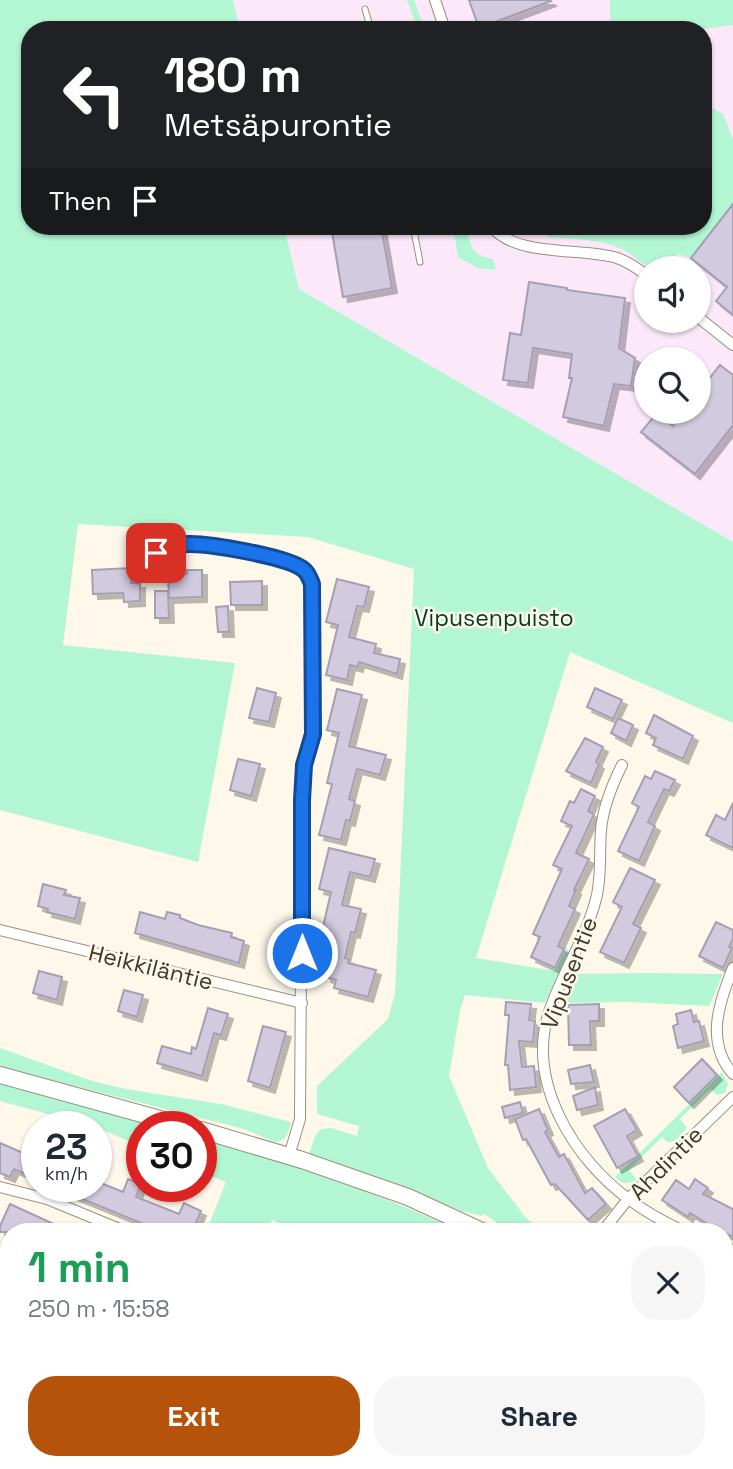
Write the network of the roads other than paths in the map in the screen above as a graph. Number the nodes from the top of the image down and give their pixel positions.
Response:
1 (435, 0) edge
2 (365, 9) dead end
3 (368, 21) edge
4 (442, 21) edge
5 (415, 235) edge
6 (501, 235) edge
7 (420, 262) dead end
8 (634, 265) edge
9 (711, 327) edge
10 (733, 345) edge
11 (156, 553) dead end
12 (622, 765) dead end
13 (0, 930) edge
14 (733, 968) edge
15 (302, 1003) junction
16 (733, 1074) edge
17 (0, 1075) edge
18 (733, 1097) edge
19 (131, 1111) edge
20 (217, 1135) edge
21 (289, 1156) junction
22 (0, 1187) edge
23 (628, 1199) junction
24 (105, 1223) edge
25 (464, 1223) edge
26 (609, 1223) edge
27 (669, 1223) edge

1 - 4 street
2 - 3 lane
5 - 7 lane
6 - 8 street
9 - 10 street
11 - 15 street
12 - 23 street, Vipusentie
13 - 15 street, Heikkiläntie
14 - 16 street
15 - 21 street
17 - 19 street
18 - 23 street, Ahdintie
20 - 21 street
21 - 25 street
22 - 24 street
23 - 26 street, Ahdintie
23 - 27 street, Vipusentie

